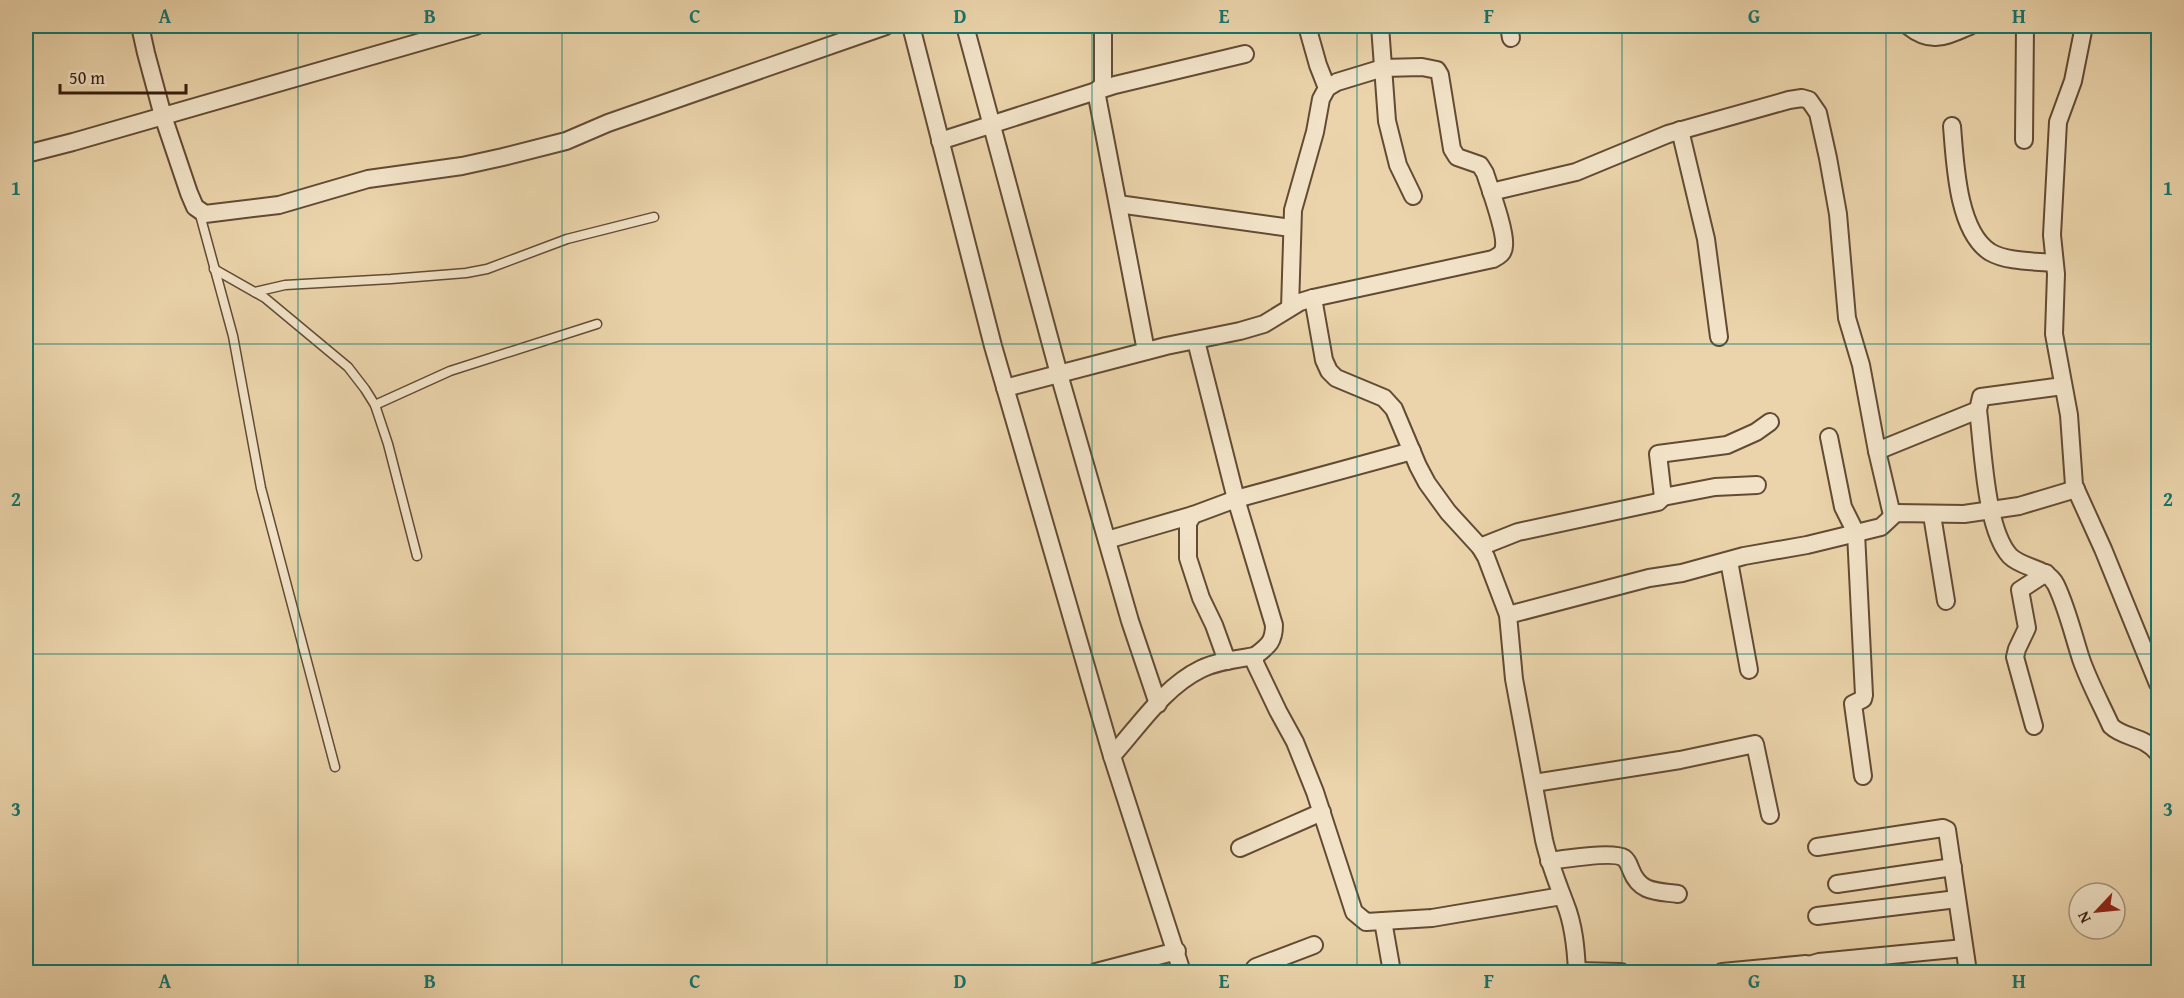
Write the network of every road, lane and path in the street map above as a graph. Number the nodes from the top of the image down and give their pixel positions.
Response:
1 (140, 26) edge
2 (476, 26) edge
3 (886, 26) edge
4 (911, 26) edge
5 (965, 26) edge
6 (1103, 26) edge
7 (1307, 26) edge
8 (1380, 26) edge
9 (1908, 26) edge
10 (1970, 26) edge
11 (2025, 26) edge
12 (2084, 26) edge
13 (1245, 54) dead end
14 (1383, 68) junction
15 (1327, 88) junction
16 (1096, 91) junction
17 (163, 116) junction
18 (990, 125) junction
19 (1952, 126) dead end
20 (1680, 130) junction
21 (2024, 140) dead end
22 (940, 141) junction
23 (26, 154) edge
24 (1491, 192) junction
25 (1413, 196) dead end
26 (1118, 204) junction
27 (199, 211) junction
28 (654, 217) dead end
29 (1291, 228) junction
30 (2054, 263) junction
31 (214, 269) junction
32 (255, 292) junction
33 (1313, 298) junction
34 (1290, 308) junction
35 (597, 324) dead end
36 (1719, 337) dead end
37 (1196, 341) junction
38 (1146, 351) junction
39 (1059, 374) junction
40 (2063, 386) junction
41 (1005, 388) junction
42 (375, 405) junction
43 (1978, 410) junction
44 (1770, 422) dead end
45 (1830, 437) dead end
46 (1412, 451) junction
47 (1877, 451) junction
48 (1757, 485) dead end
49 (2076, 489) junction
50 (1663, 496) junction
51 (1236, 499) junction
52 (1990, 510) junction
53 (1193, 515) junction
54 (1892, 515) junction
55 (1932, 515) junction
56 (1856, 533) junction
57 (1107, 540) junction
58 (1480, 547) junction
59 (417, 556) dead end
60 (1729, 561) junction
61 (2046, 573) junction
62 (1946, 602) dead end
63 (1508, 615) junction
64 (1255, 656) junction
65 (1227, 661) junction
66 (1749, 670) dead end
67 (2158, 684) edge
68 (1158, 704) junction
69 (2034, 726) dead end
70 (2158, 753) edge
71 (1112, 756) junction
72 (335, 767) dead end
73 (1863, 776) dead end
74 (1534, 783) junction
75 (1322, 812) junction
76 (1770, 815) dead end
77 (1818, 847) dead end
78 (1240, 848) dead end
79 (1548, 861) junction
80 (1953, 867) junction
81 (1837, 884) dead end
82 (1677, 894) dead end
83 (1562, 896) junction
84 (1957, 899) junction
85 (1816, 916) dead end
86 (1383, 921) junction
87 (1314, 945) dead end
88 (1964, 948) junction
89 (1177, 951) junction
90 (1811, 969) edge
91 (1096, 972) edge
92 (1182, 972) edge
93 (1254, 972) edge
94 (1392, 972) edge
95 (1577, 972) edge
96 (1621, 972) edge
97 (1722, 972) edge
98 (1968, 972) edge

1 - 17 street
2 - 17 street
3 - 27 street
4 - 22 street
5 - 18 street
6 - 16 street
7 - 15 street
8 - 14 street
9 - 10 street
11 - 21 street
12 - 30 street
13 - 16 street
14 - 15 street
14 - 24 street
14 - 25 street
15 - 29 street
16 - 18 street
16 - 26 street
17 - 23 street
17 - 27 street
18 - 22 street
18 - 39 street
19 - 30 street
20 - 24 street
20 - 36 street
20 - 47 street
22 - 41 street
24 - 33 street
26 - 29 street
26 - 38 street
27 - 31 lane
28 - 32 lane
29 - 34 street
30 - 40 street
31 - 32 lane
31 - 72 lane
32 - 42 lane
33 - 34 street
33 - 46 street
34 - 37 street
35 - 42 lane
37 - 38 street
37 - 51 street
38 - 39 street
39 - 41 street
39 - 57 street
40 - 43 street
40 - 49 street
41 - 71 street
42 - 59 lane
43 - 47 street
43 - 52 street
44 - 50 street
45 - 56 street
46 - 51 street
46 - 58 street
47 - 54 street
48 - 50 street
49 - 52 street
49 - 67 street
50 - 58 street
51 - 53 street
51 - 64 street
52 - 55 street
52 - 61 street
53 - 57 street
53 - 65 street
54 - 55 street
54 - 56 street
55 - 62 street
56 - 60 street
56 - 73 street
57 - 68 street
58 - 63 street
60 - 63 street
60 - 66 street
61 - 69 street
61 - 70 street
63 - 74 street
64 - 65 street
64 - 75 street
65 - 68 street
68 - 71 street
71 - 89 street
74 - 76 street
74 - 79 street
75 - 78 street
75 - 86 street
77 - 80 street
79 - 82 street
79 - 83 street
80 - 81 street
80 - 84 street
83 - 86 street
83 - 95 street
84 - 85 street
84 - 88 street
86 - 94 street
87 - 93 street
88 - 90 street
88 - 98 street
89 - 91 street
89 - 92 street
90 - 97 street
95 - 96 street

